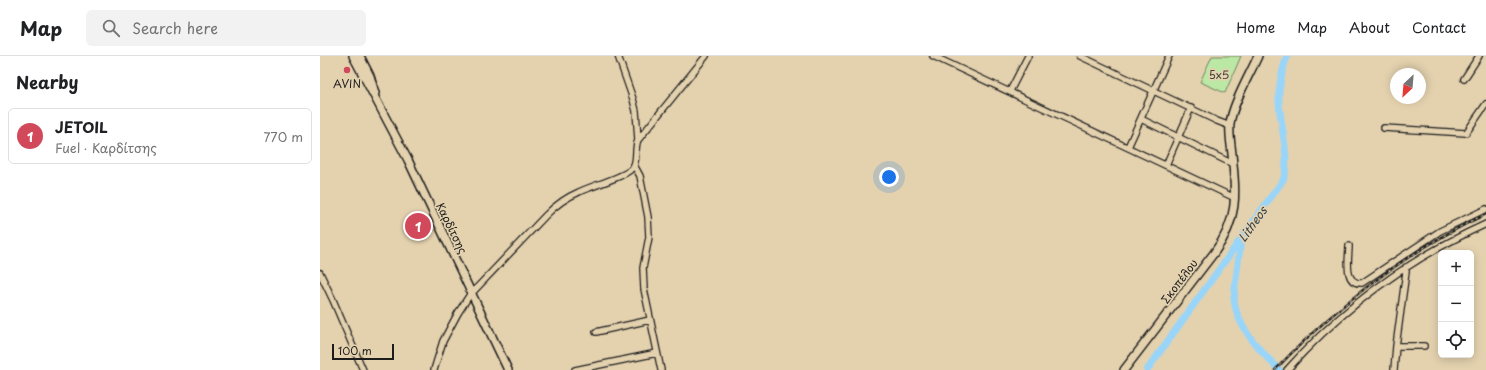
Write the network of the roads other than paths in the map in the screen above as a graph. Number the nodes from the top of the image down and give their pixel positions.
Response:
1 (353, 56) edge
2 (360, 56) edge
3 (618, 56) edge
4 (706, 56) edge
5 (933, 56) edge
6 (1028, 56) edge
7 (1080, 56) edge
8 (1169, 56) edge
9 (1258, 56) edge
10 (1479, 56) edge
11 (1464, 79) dead end
12 (1010, 91) junction
13 (1153, 91) junction
14 (375, 97) junction
15 (1486, 104) edge
16 (1191, 108) junction
17 (1141, 119) junction
18 (1230, 126) junction
19 (1384, 128) dead end
20 (1178, 137) junction
21 (638, 140) junction
22 (1128, 147) junction
23 (1233, 164) junction
24 (634, 165) junction
25 (1166, 165) junction
26 (1235, 198) junction
27 (1486, 209) edge
28 (1486, 224) edge
29 (1349, 246) dead end
30 (1406, 267) junction
31 (320, 273) edge
32 (472, 293) junction
33 (650, 320) junction
34 (596, 332) dead end
35 (1396, 346) junction
36 (1424, 346) dead end
37 (657, 353) junction
38 (363, 370) edge
39 (434, 370) edge
40 (508, 370) edge
41 (575, 370) edge
42 (661, 370) edge
43 (1124, 370) edge
44 (1287, 370) edge
45 (1394, 370) edge

1 - 14 main road, Καρδίτσης
2 - 14 main road, Καρδίτσης
3 - 21 street
4 - 21 street
5 - 12 street
6 - 12 street
7 - 13 street
8 - 13 street
9 - 18 main road, Σκοπέλου
10 - 11 street
12 - 22 street
13 - 16 street
13 - 17 street
14 - 32 main road, Καρδίτσης
15 - 19 street
16 - 18 street
16 - 20 street
17 - 20 street
17 - 22 street
18 - 23 main road, Σκοπέλου
20 - 23 street
20 - 25 street
21 - 24 street
22 - 25 street
23 - 26 main road, Σκοπέλου
24 - 32 street
24 - 33 street
25 - 26 street
26 - 43 main road, Σκοπέλου
27 - 29 street
28 - 30 street
30 - 35 street
30 - 44 street
31 - 38 street
32 - 39 street
32 - 40 main road, Καρδίτσης
33 - 34 street
33 - 37 street
35 - 36 street
35 - 45 street
37 - 41 street
37 - 42 street

